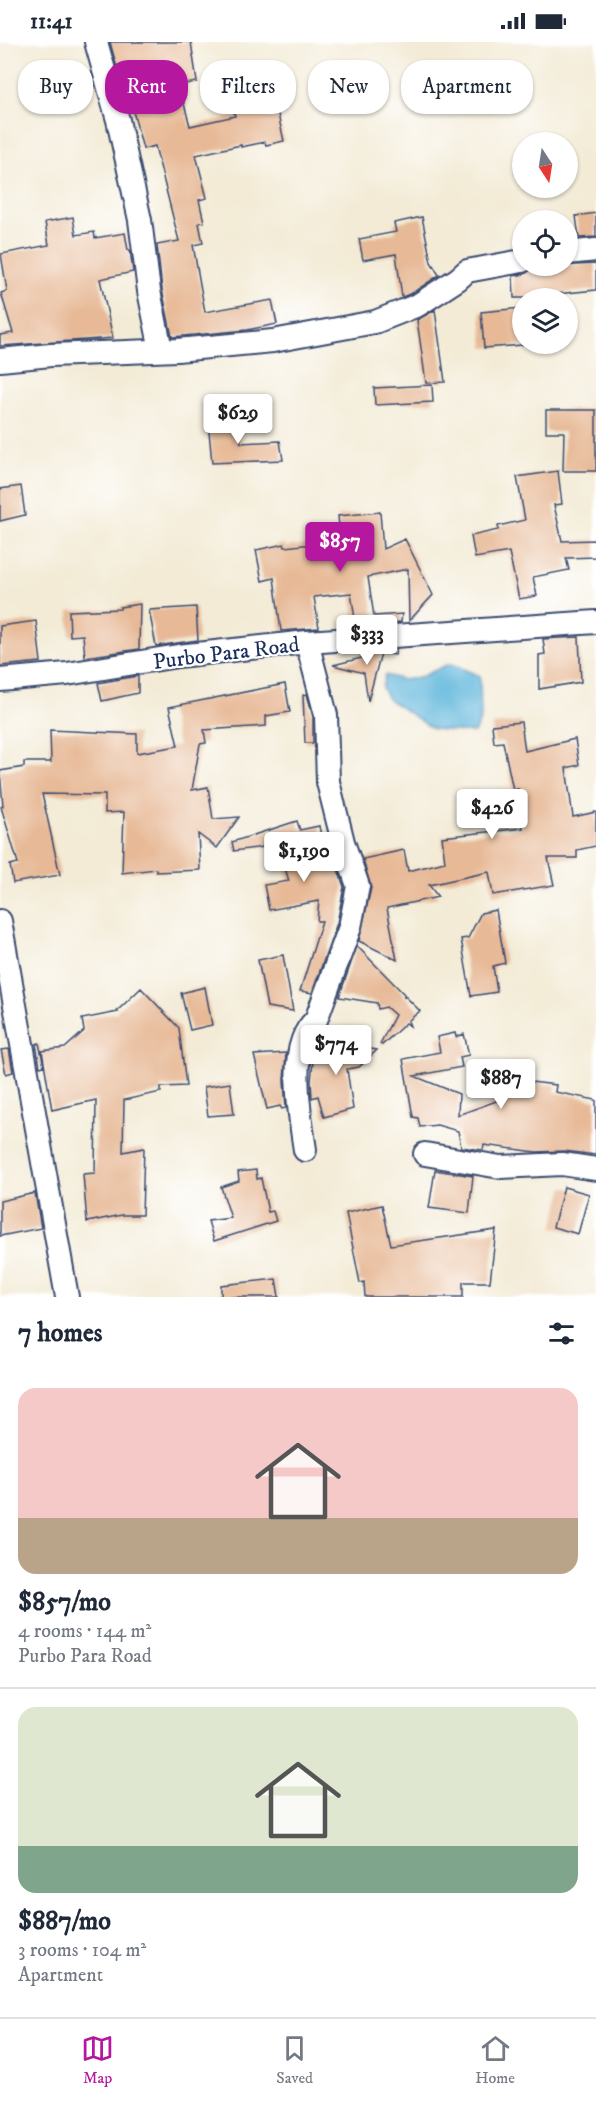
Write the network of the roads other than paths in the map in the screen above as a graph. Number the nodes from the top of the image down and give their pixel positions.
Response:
1 (96, 42) edge
2 (596, 249) edge
3 (578, 251) edge
4 (512, 263) edge
5 (160, 351) junction
6 (0, 360) edge
7 (596, 622) edge
8 (307, 642) junction
9 (0, 680) edge
10 (0, 921) edge
11 (304, 1150) dead end
12 (425, 1154) dead end
13 (596, 1169) edge
14 (67, 1297) edge

1 - 5 street
2 - 3 street
4 - 5 street
5 - 6 street
7 - 8 street, Purbo Para Road
8 - 9 street, Purbo Para Road
8 - 11 street
10 - 14 street
12 - 13 street

